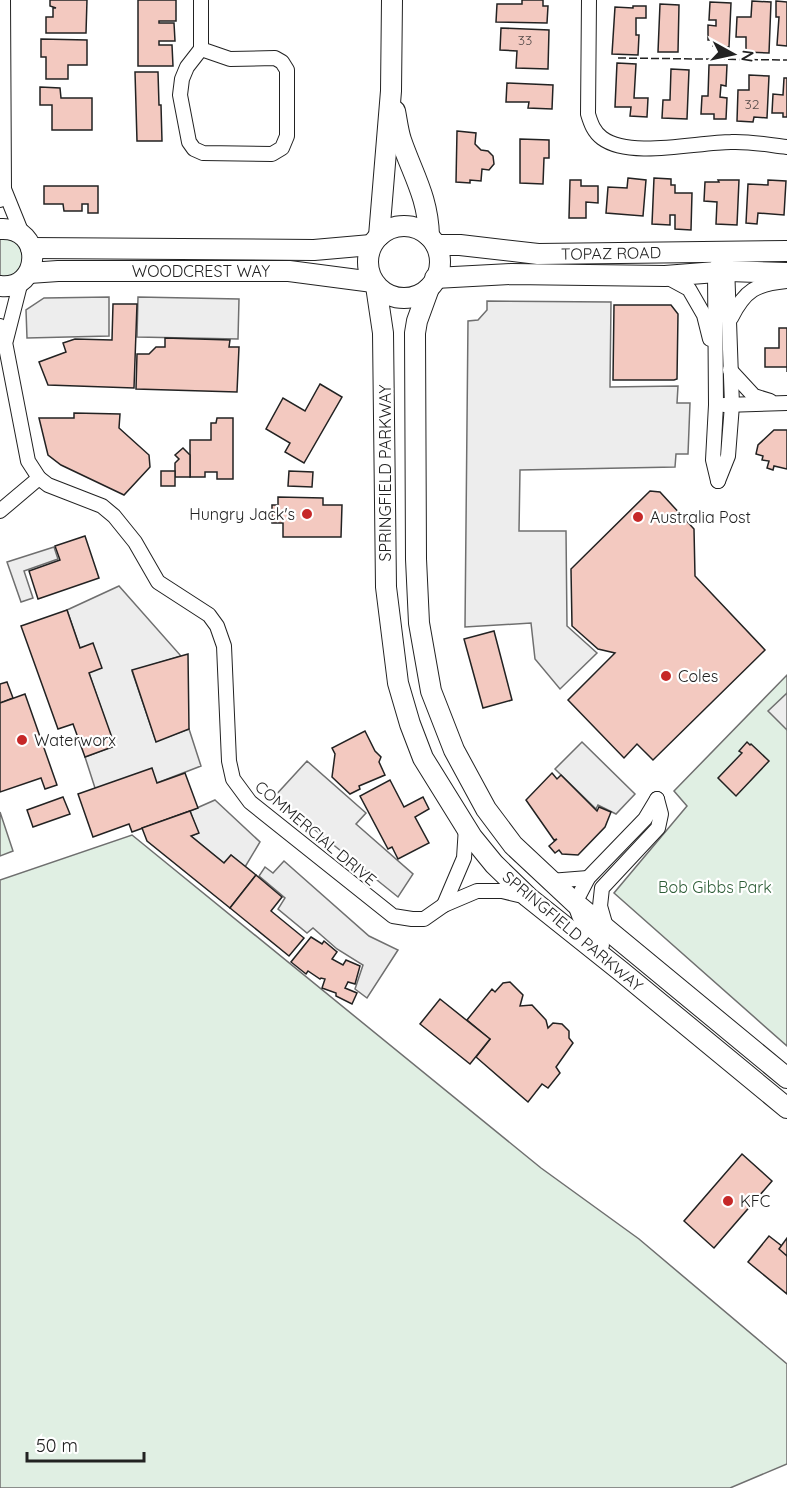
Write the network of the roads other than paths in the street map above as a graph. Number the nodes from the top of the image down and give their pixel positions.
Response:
1 (3, 0) edge
2 (201, 0) edge
3 (392, 0) edge
4 (590, 0) edge
5 (201, 49) junction
6 (391, 91) junction
7 (787, 147) edge
8 (2, 194) edge
9 (0, 230) edge
10 (375, 240) junction
11 (432, 241) junction
12 (27, 242) junction
13 (724, 251) junction
14 (787, 251) edge
15 (722, 271) junction
16 (787, 273) edge
17 (665, 276) junction
18 (25, 277) junction
19 (787, 281) edge
20 (432, 283) junction
21 (375, 284) junction
22 (0, 286) edge
23 (729, 322) junction
24 (0, 326) edge
25 (5, 342) junction
26 (715, 359) junction
27 (730, 370) junction
28 (773, 403) junction
29 (787, 403) edge
30 (716, 405) junction
31 (732, 405) junction
32 (39, 478) junction
33 (0, 511) edge
34 (466, 827) junction
35 (588, 878) junction
36 (550, 881) junction
37 (528, 897) junction
38 (575, 903) junction
39 (444, 905) junction
40 (606, 927) junction
41 (642, 989) junction
42 (787, 1078) edge
43 (787, 1108) edge

1 - 8 street
2 - 5 street
3 - 6 main road
4 - 7 street
5 - 5 street
6 - 10 main road
6 - 11 main road
8 - 12 street
9 - 12 main road, WOODCREST WAY
10 - 11 main road
10 - 12 main road, WOODCREST WAY
10 - 21 main road
11 - 13 main road, TOPAZ ROAD
11 - 20 main road
12 - 18 main road
13 - 14 main road, TOPAZ ROAD
13 - 15 street
15 - 16 main road, TOPAZ ROAD
15 - 17 main road, TOPAZ ROAD
15 - 23 street
15 - 26 street
17 - 20 main road, TOPAZ ROAD
17 - 26 street
18 - 21 main road, WOODCREST WAY
18 - 22 main road, WOODCREST WAY
18 - 25 street
19 - 23 street
20 - 21 main road
20 - 36 main road, SPRINGFIELD PARKWAY
21 - 34 main road, SPRINGFIELD PARKWAY
23 - 27 street
24 - 25 street
25 - 32 street
26 - 30 street
27 - 28 street
27 - 31 street
28 - 29 street
28 - 31 street
30 - 31 street
30 - 31 street
32 - 33 street
32 - 39 street, COMMERCIAL DRIVE
34 - 37 main road, SPRINGFIELD PARKWAY
34 - 39 street
35 - 36 street
35 - 38 street
35 - 40 street
36 - 38 main road, SPRINGFIELD PARKWAY
37 - 39 street, COMMERCIAL DRIVE
37 - 41 main road, SPRINGFIELD PARKWAY
38 - 40 main road, SPRINGFIELD PARKWAY
38 - 41 street
40 - 42 main road, SPRINGFIELD PARKWAY
41 - 43 main road, SPRINGFIELD PARKWAY

